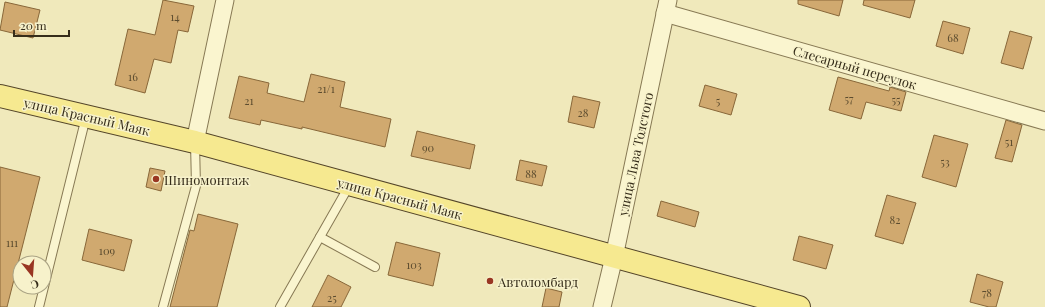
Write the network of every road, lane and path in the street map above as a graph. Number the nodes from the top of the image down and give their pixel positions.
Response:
1 (225, 0) edge
2 (666, 7) edge
3 (0, 96) edge
4 (86, 116) junction
5 (1045, 121) edge
6 (195, 142) junction
7 (350, 185) junction
8 (320, 237) junction
9 (614, 257) junction
10 (375, 267) dead end
11 (40, 307) edge
12 (163, 307) edge
13 (280, 307) edge
14 (602, 307) edge
15 (799, 307) edge

1 - 6 street
2 - 5 street, Слесарный переулок
2 - 9 street, улица Льва Толстого
3 - 4 main road, улица Красный Маяк
4 - 6 main road, улица Красный Маяк
4 - 11 lane
6 - 7 main road, улица Красный Маяк
6 - 12 lane
7 - 8 lane
7 - 9 main road, улица Красный Маяк
8 - 10 lane
8 - 13 lane
9 - 14 street, улица Льва Толстого
9 - 15 main road, улица Красный Маяк

